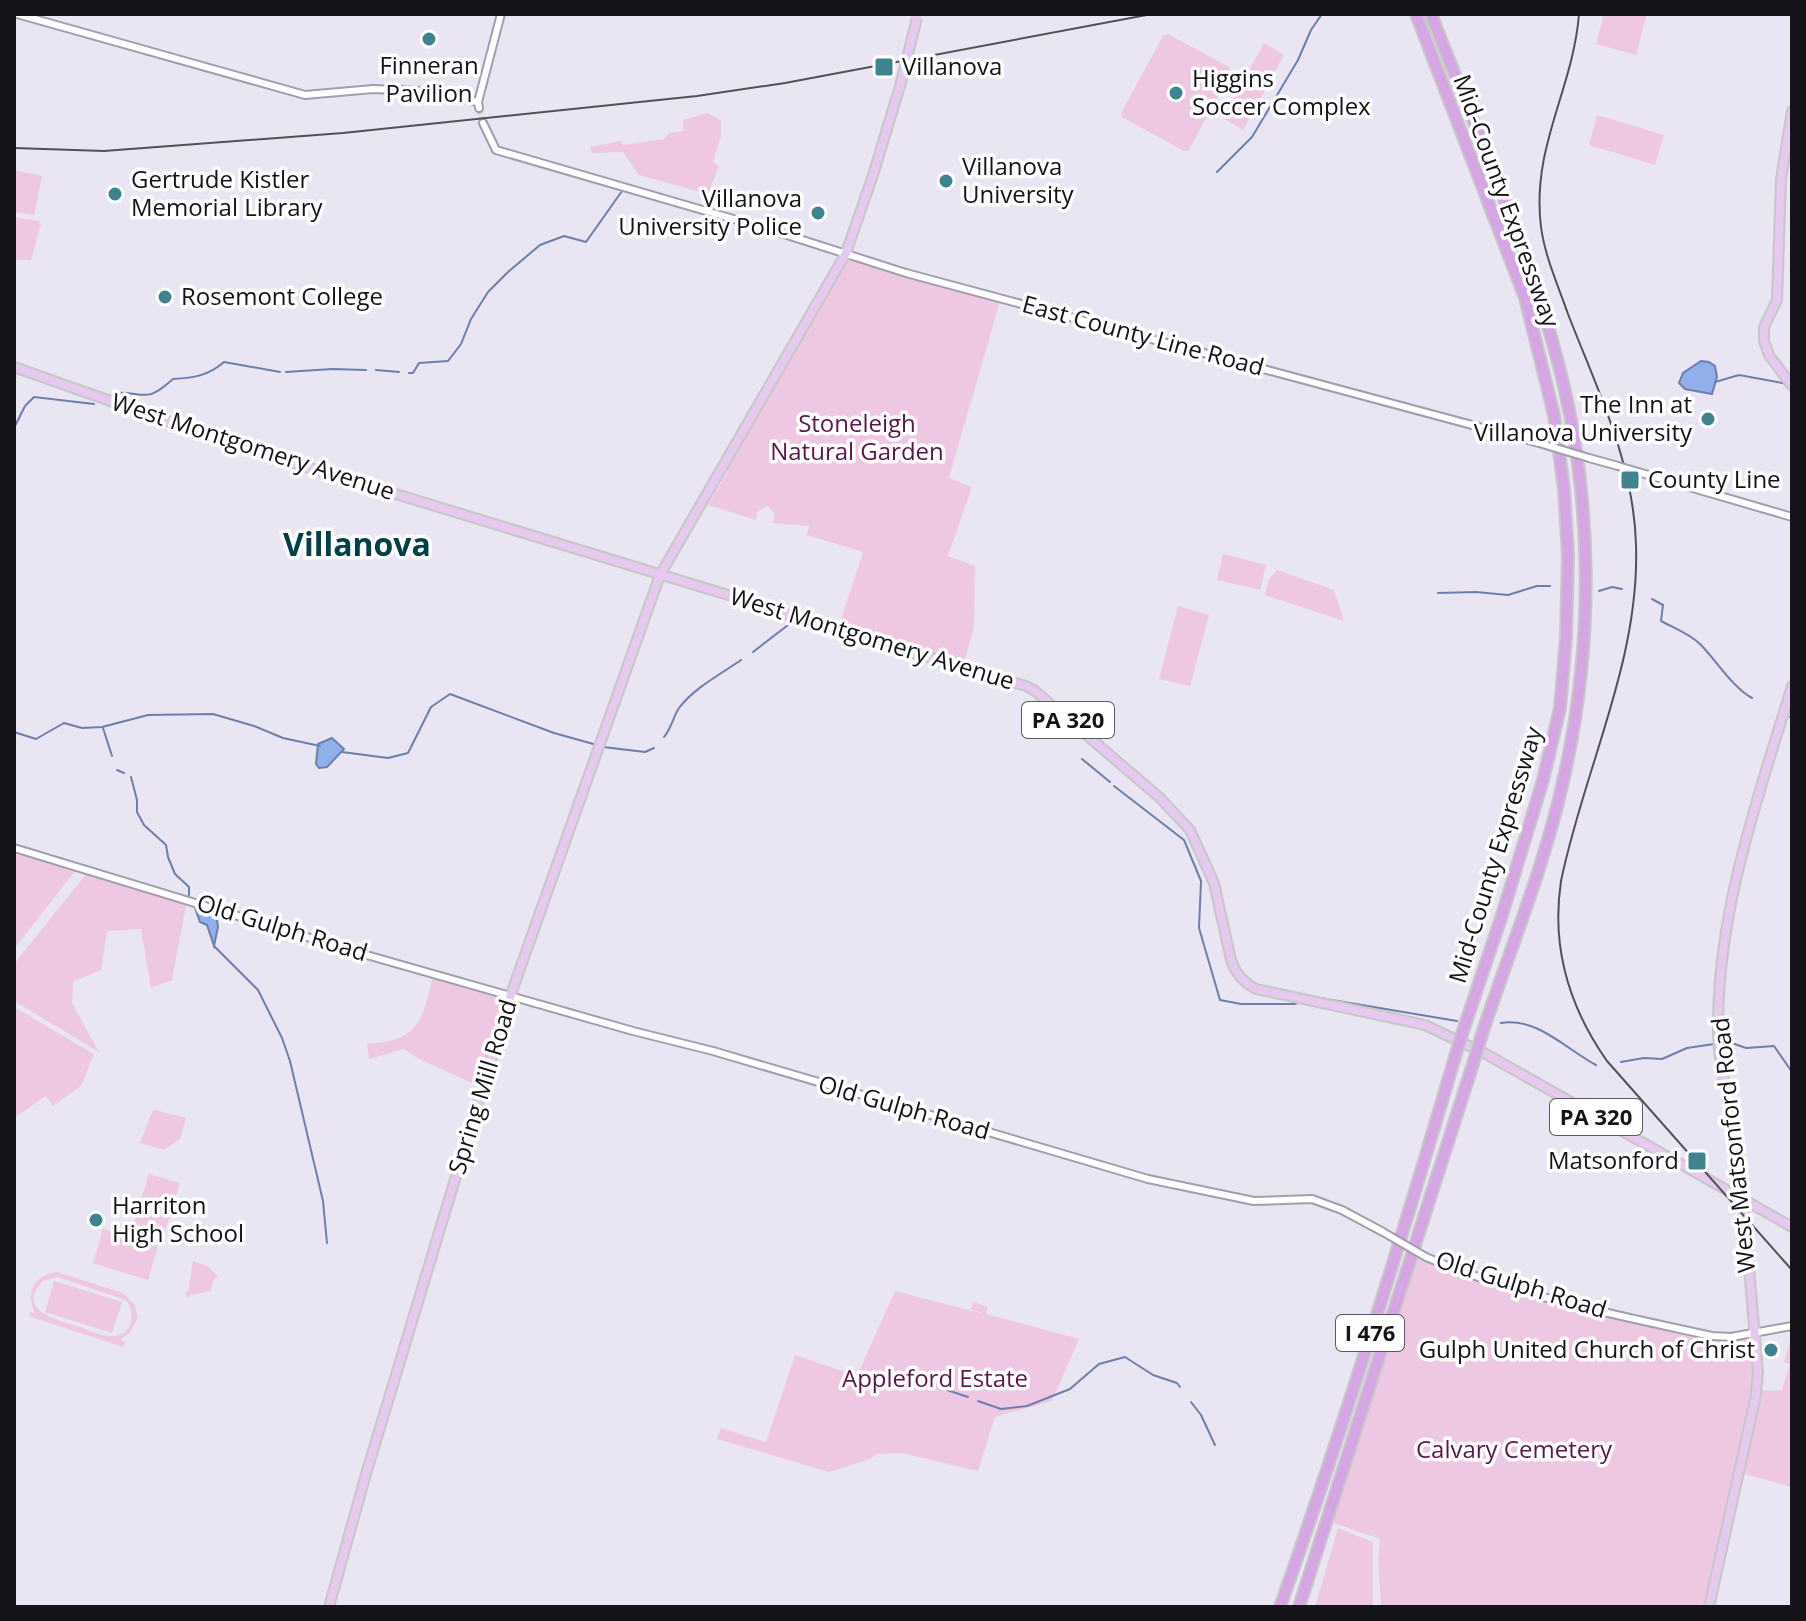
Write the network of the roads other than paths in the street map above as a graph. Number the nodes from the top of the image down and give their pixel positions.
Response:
1 (17, 14) edge
2 (501, 14) edge
3 (1416, 14) edge
4 (1431, 14) edge
5 (918, 16) edge
6 (1792, 111) edge
7 (483, 123) tunnel mouth
8 (846, 253) junction
9 (14, 367) edge
10 (1792, 386) edge
11 (1792, 517) edge
12 (660, 575) junction
13 (1792, 686) edge
14 (14, 848) edge
15 (511, 994) junction
16 (1742, 1183) junction
17 (1743, 1199) junction
18 (1765, 1212) junction
19 (1792, 1227) edge
20 (1792, 1326) edge
21 (1754, 1333) junction
22 (329, 1607) edge
23 (1280, 1607) edge
24 (1300, 1607) edge
25 (1709, 1607) edge

1 - 2 street
3 - 23 highway, Mid-County Expressway / I 476, bridge
4 - 24 highway, Mid-County Expressway / I 476, bridge
5 - 8 main road, Spring Mill Road, bridge
6 - 10 main road
7 - 8 street, East County Line Road
8 - 11 street, East County Line Road, bridge
8 - 12 main road, Spring Mill Road
9 - 12 main road, West Montgomery Avenue
12 - 15 main road, Spring Mill Road
12 - 17 main road, West Montgomery Avenue / PA 320
13 - 16 main road, West Matsonford Road
14 - 15 street, Old Gulph Road
15 - 21 street, Old Gulph Road, bridge
15 - 22 main road, Spring Mill Road
16 - 17 main road, West Matsonford Road
16 - 18 main road
17 - 18 main road, PA 320
17 - 21 main road, West Matsonford Road
18 - 19 main road, PA 320
20 - 21 street, Old Gulph Road
21 - 25 main road, West Matsonford Road

